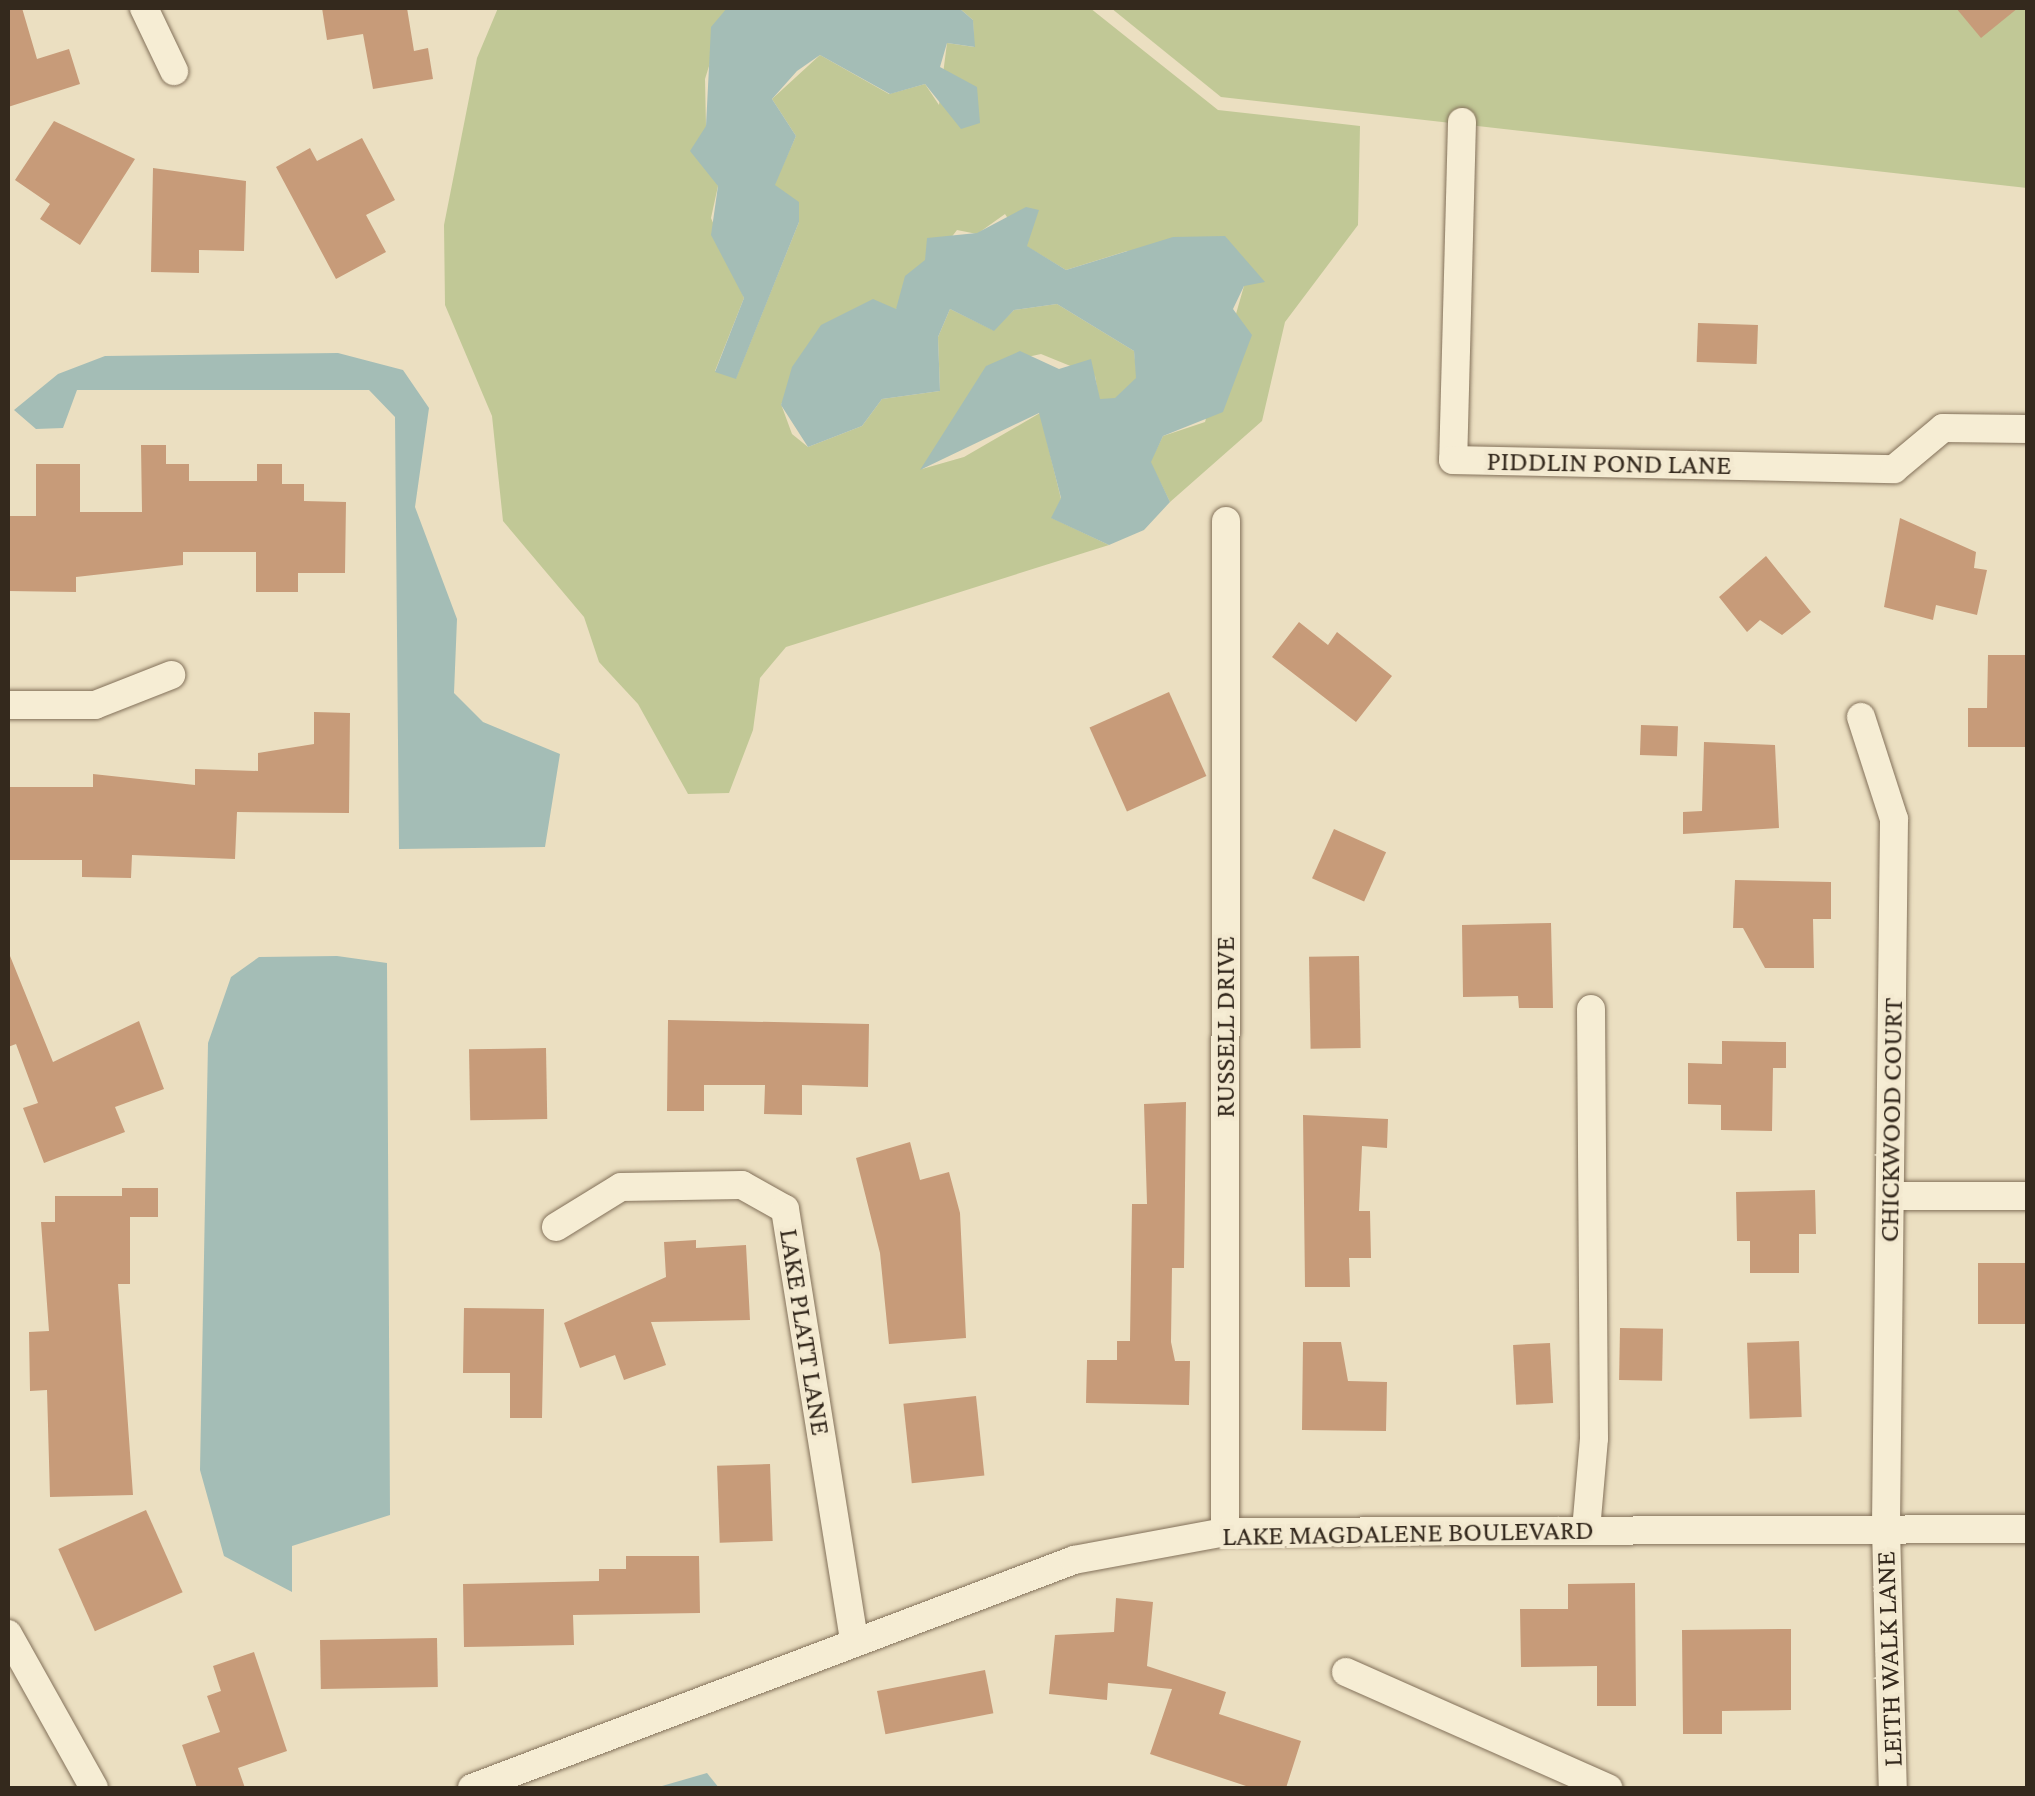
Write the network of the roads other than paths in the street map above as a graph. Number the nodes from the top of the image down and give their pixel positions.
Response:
1 (144, 8) edge
2 (174, 71) dead end
3 (1462, 122) dead end
4 (2028, 429) edge
5 (1226, 521) dead end
6 (171, 674) dead end
7 (8, 705) edge
8 (1861, 717) dead end
9 (1591, 1009) dead end
10 (1890, 1196) junction
11 (2028, 1196) edge
12 (556, 1227) dead end
13 (1886, 1529) junction
14 (2028, 1529) edge
15 (1586, 1530) junction
16 (1225, 1532) junction
17 (8, 1634) edge
18 (854, 1640) junction
19 (1346, 1672) dead end
20 (94, 1788) edge
21 (472, 1788) edge
22 (1608, 1788) edge
23 (1893, 1788) edge

1 - 2 street
3 - 4 street, PIDDLIN POND LANE
5 - 16 street, RUSSELL DRIVE
6 - 7 street
8 - 10 street, CHICKWOOD COURT
9 - 15 street
10 - 11 street
10 - 13 street, CHICKWOOD COURT
12 - 18 street, LAKE PLATT LANE
13 - 14 street, LAKE MAGDALENE BOULEVARD
13 - 15 street, LAKE MAGDALENE BOULEVARD
13 - 23 street, LEITH WALK LANE
15 - 16 street, LAKE MAGDALENE BOULEVARD
16 - 18 street, LAKE MAGDALENE BOULEVARD
17 - 20 street
18 - 21 street, LAKE MAGDALENE BOULEVARD
19 - 22 street

